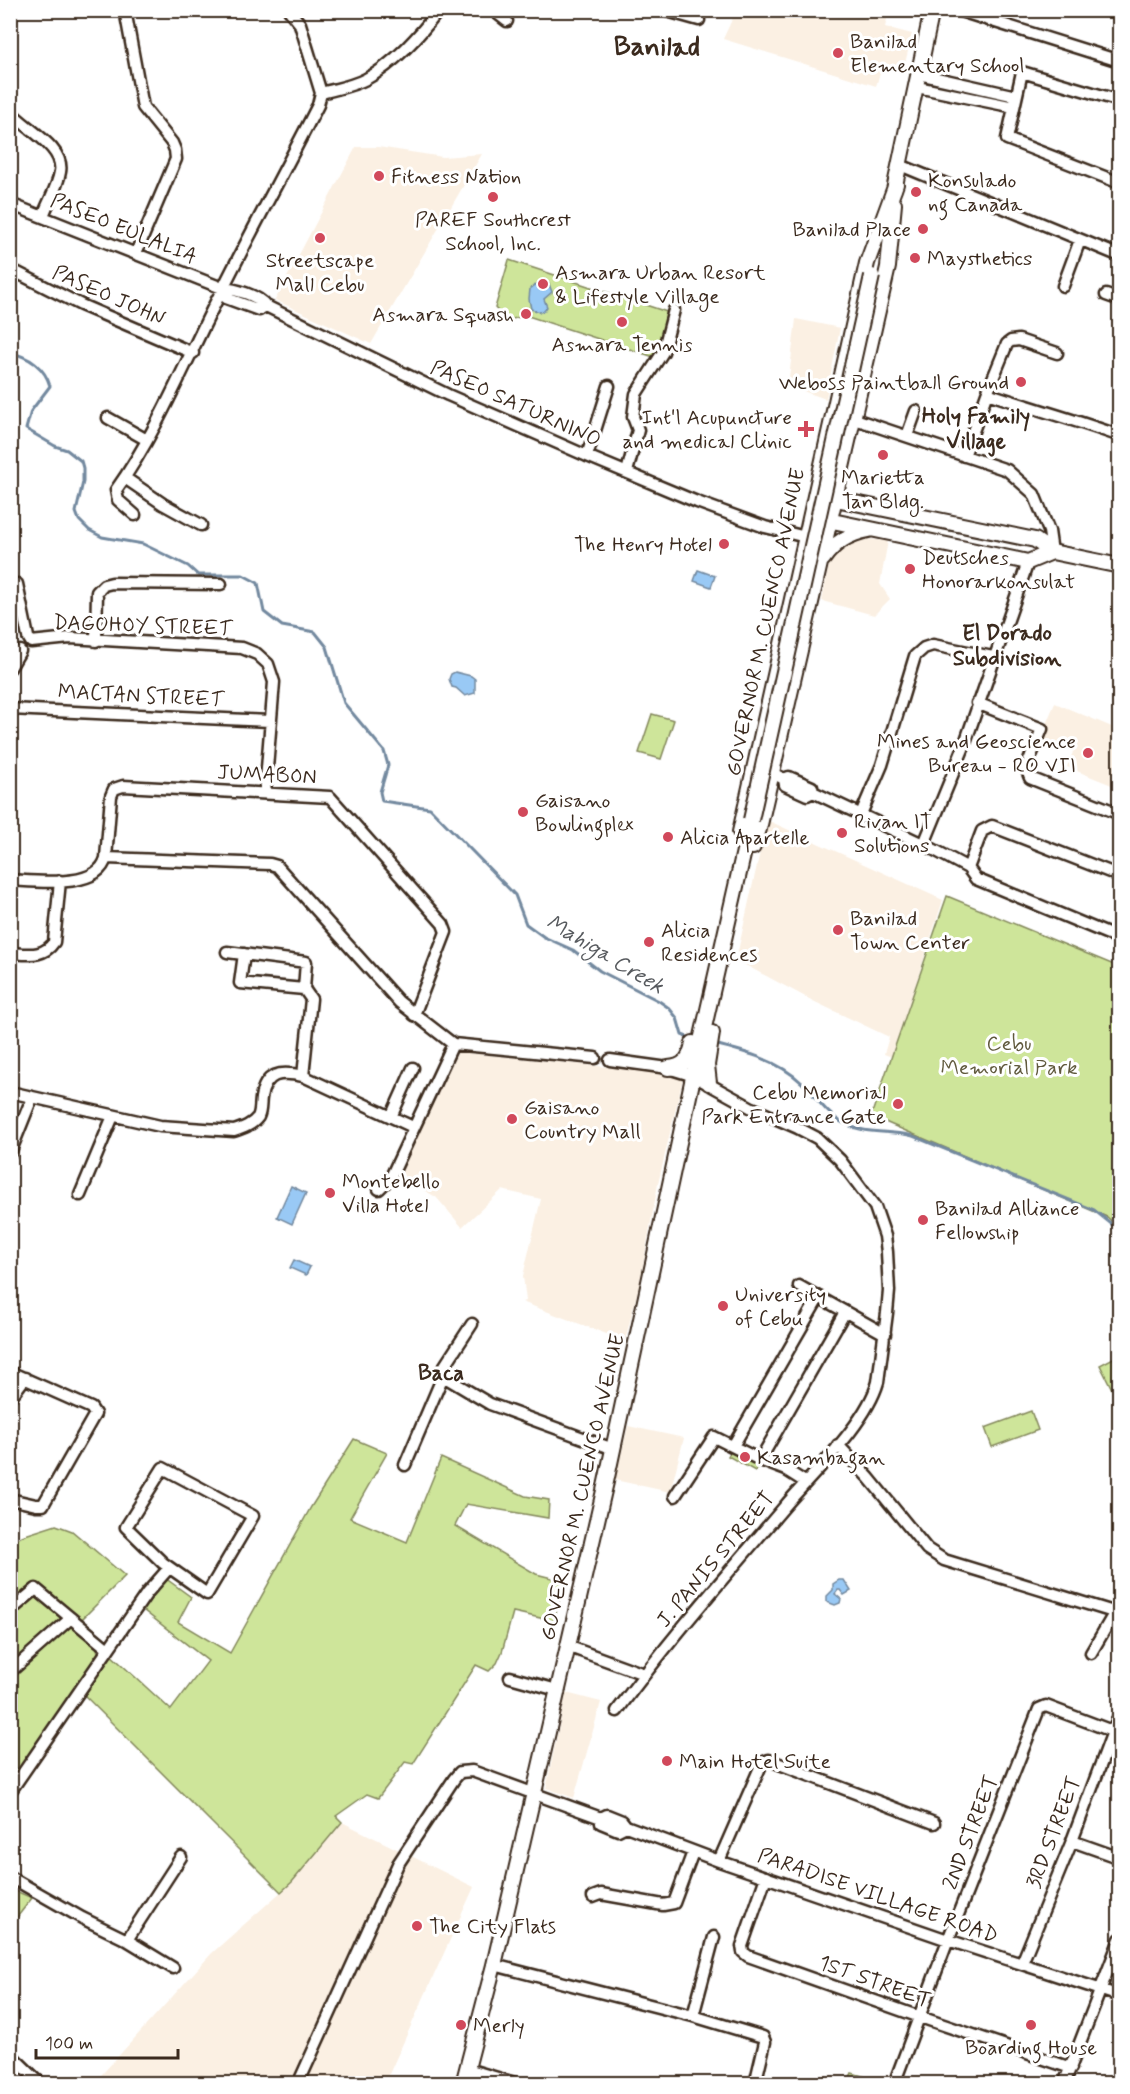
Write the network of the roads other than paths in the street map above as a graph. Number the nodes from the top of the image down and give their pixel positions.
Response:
1 (125, 10) edge
2 (289, 10) edge
3 (439, 10) edge
4 (493, 10) edge
5 (663, 10) edge
6 (932, 10) edge
7 (957, 10) edge
8 (699, 20) dead end
9 (507, 21) dead end
10 (1113, 59) dead end
11 (918, 81) junction
12 (321, 93) junction
13 (1119, 101) edge
14 (1015, 102) junction
15 (10, 111) edge
16 (900, 165) junction
17 (1119, 183) edge
18 (896, 184) junction
19 (10, 204) edge
20 (43, 216) junction
21 (1080, 240) junction
22 (136, 253) junction
23 (1119, 255) edge
24 (10, 269) edge
25 (1063, 286) dead end
26 (222, 288) junction
27 (1106, 295) dead end
28 (1119, 300) edge
29 (674, 310) dead end
30 (192, 353) junction
31 (1057, 353) dead end
32 (609, 386) dead end
33 (987, 393) junction
34 (833, 411) junction
35 (916, 411) dead end
36 (108, 418) dead end
37 (853, 419) junction
38 (907, 436) junction
39 (1119, 436) edge
40 (147, 440) junction
41 (824, 451) junction
42 (844, 455) junction
43 (587, 456) junction
44 (964, 456) junction
45 (627, 472) junction
46 (125, 478) junction
47 (815, 495) junction
48 (835, 499) junction
49 (135, 515) dead end
50 (810, 517) junction
51 (830, 521) junction
52 (201, 525) dead end
53 (874, 530) junction
54 (806, 537) junction
55 (825, 542) junction
56 (1052, 552) junction
57 (1028, 562) junction
58 (819, 565) junction
59 (1119, 567) edge
60 (17, 584) dead end
61 (220, 584) dead end
62 (785, 634) junction
63 (803, 639) junction
64 (96, 640) junction
65 (20, 651) dead end
66 (993, 657) junction
67 (777, 666) junction
68 (10, 668) edge
69 (795, 670) junction
70 (977, 703) junction
71 (10, 709) edge
72 (270, 721) junction
73 (778, 776) junction
74 (265, 793) junction
75 (861, 814) junction
76 (1119, 814) edge
77 (924, 844) junction
78 (106, 858) junction
79 (968, 868) junction
80 (1119, 876) edge
81 (10, 880) edge
82 (60, 881) junction
83 (734, 898) junction
84 (1119, 939) edge
85 (227, 952) dead end
86 (10, 953) edge
87 (722, 953) junction
88 (244, 954) junction
89 (304, 989) junction
90 (707, 1014) junction
91 (414, 1015) junction
92 (453, 1044) junction
93 (700, 1052) junction
94 (595, 1058) dead end
95 (610, 1060) dead end
96 (413, 1068) dead end
97 (668, 1068) junction
98 (303, 1076) junction
99 (694, 1076) junction
100 (710, 1083) junction
101 (10, 1092) edge
102 (32, 1098) junction
103 (113, 1116) junction
104 (391, 1117) junction
105 (413, 1127) junction
106 (10, 1153) edge
107 (379, 1189) dead end
108 (80, 1195) dead end
109 (799, 1286) dead end
110 (819, 1297) junction
111 (845, 1312) junction
112 (472, 1324) dead end
113 (885, 1334) junction
114 (10, 1372) edge
115 (444, 1376) junction
116 (25, 1378) junction
117 (10, 1398) edge
118 (838, 1445) junction
119 (733, 1446) junction
120 (613, 1449) junction
121 (760, 1460) junction
122 (405, 1465) dead end
123 (806, 1482) junction
124 (675, 1496) dead end
125 (10, 1499) edge
126 (169, 1568) junction
127 (10, 1611) edge
128 (1117, 1613) edge
129 (71, 1618) junction
130 (567, 1646) junction
131 (108, 1648) junction
132 (1091, 1653) dead end
133 (10, 1672) edge
134 (644, 1674) junction
135 (510, 1677) dead end
136 (557, 1690) junction
137 (616, 1711) dead end
138 (1119, 1713) edge
139 (1112, 1731) junction
140 (10, 1792) edge
141 (533, 1792) junction
142 (934, 1823) dead end
143 (1072, 1842) junction
144 (693, 1852) junction
145 (181, 1857) dead end
146 (1119, 1858) edge
147 (719, 1862) junction
148 (10, 1877) edge
149 (766, 1877) junction
150 (593, 1897) dead end
151 (714, 1937) dead end
152 (1119, 1939) edge
153 (127, 1940) junction
154 (948, 1940) junction
155 (1022, 1963) junction
156 (494, 1965) junction
157 (173, 1968) dead end
158 (1101, 1989) junction
159 (1119, 1996) edge
160 (693, 2016) junction
161 (920, 2018) junction
162 (10, 2054) edge
163 (1071, 2068) junction
164 (467, 2069) junction
165 (897, 2076) dead end
166 (41, 2084) edge
167 (298, 2084) edge
168 (464, 2084) edge
169 (519, 2084) edge
170 (755, 2084) edge
171 (1064, 2084) edge

1 - 22 street
2 - 12 street
3 - 12 street
4 - 9 street
5 - 8 street
6 - 11 main road, GOVERNOR M. CUENCO AVENUE
7 - 10 street
11 - 14 street
11 - 16 main road, GOVERNOR M. CUENCO AVENUE
12 - 26 street
13 - 14 street
14 - 17 street
15 - 20 street
16 - 18 main road, GOVERNOR M. CUENCO AVENUE
16 - 21 street
18 - 34 main road, GOVERNOR M. CUENCO AVENUE
18 - 37 main road, GOVERNOR M. CUENCO AVENUE
18 - 83 main road, GOVERNOR M. CUENCO AVENUE, bridge
19 - 20 street, PASEO EULALIA
20 - 22 street, PASEO EULALIA
21 - 23 street
21 - 25 street
22 - 26 street, PASEO EULALIA
24 - 30 street, PASEO JOHN
26 - 30 street
26 - 43 street, PASEO SATURNINO
27 - 28 street
29 - 45 street
30 - 40 street
31 - 33 street
32 - 43 street
33 - 39 street
33 - 44 street
34 - 37 street
34 - 41 main road, GOVERNOR M. CUENCO AVENUE
35 - 38 street
36 - 40 street
37 - 38 street
37 - 42 main road, GOVERNOR M. CUENCO AVENUE
38 - 44 street
40 - 46 street
41 - 42 main road
41 - 47 main road, GOVERNOR M. CUENCO AVENUE
42 - 48 main road, GOVERNOR M. CUENCO AVENUE
43 - 45 street, PASEO SATURNINO
44 - 56 street
45 - 54 street, PASEO SATURNINO
46 - 49 street
46 - 52 street
47 - 48 main road
47 - 50 main road, GOVERNOR M. CUENCO AVENUE
48 - 51 main road, GOVERNOR M. CUENCO AVENUE
48 - 56 main road
50 - 51 main road
50 - 54 main road, GOVERNOR M. CUENCO AVENUE
51 - 53 main road
51 - 55 main road, GOVERNOR M. CUENCO AVENUE
53 - 57 main road
53 - 58 main road
54 - 55 street, PASEO SATURNINO
54 - 62 main road, GOVERNOR M. CUENCO AVENUE
55 - 58 main road, GOVERNOR M. CUENCO AVENUE
56 - 57 main road
56 - 59 main road
57 - 66 street
58 - 63 main road, GOVERNOR M. CUENCO AVENUE
60 - 64 street, DAGOHOY STREET
61 - 64 street
62 - 63 main road
62 - 67 main road, GOVERNOR M. CUENCO AVENUE
63 - 69 main road, GOVERNOR M. CUENCO AVENUE
64 - 72 street, DAGOHOY STREET
65 - 68 street
66 - 70 street
66 - 75 street
67 - 69 main road
67 - 83 main road, GOVERNOR M. CUENCO AVENUE
69 - 73 main road, GOVERNOR M. CUENCO AVENUE
70 - 76 street
70 - 77 street
71 - 72 street, MACTAN STREET
72 - 74 street, DAGOHOY STREET
73 - 75 street
73 - 83 main road, GOVERNOR M. CUENCO AVENUE
74 - 78 street, JUMABON
74 - 91 street, JUMABON
75 - 77 street
77 - 79 street
78 - 82 street
78 - 91 street
79 - 80 street
79 - 84 street
81 - 82 street
82 - 86 street
83 - 87 main road, GOVERNOR M. CUENCO AVENUE
85 - 88 street
87 - 90 main road
87 - 90 main road, GOVERNOR M. CUENCO AVENUE
88 - 89 street
88 - 89 street
89 - 98 street
90 - 93 main road, GOVERNOR M. CUENCO AVENUE
91 - 92 street
92 - 94 street
92 - 105 street
93 - 97 main road
93 - 99 main road, GOVERNOR M. CUENCO AVENUE
93 - 100 main road
95 - 97 street, J. PANIS STREET
96 - 104 street
97 - 99 street, J. PANIS STREET
98 - 103 street
98 - 104 street
99 - 100 street, J. PANIS STREET
99 - 120 main road, GOVERNOR M. CUENCO AVENUE
100 - 113 street, J. PANIS STREET
101 - 102 street
102 - 103 street
102 - 106 street
103 - 108 street
104 - 105 street
105 - 107 street
109 - 110 street
110 - 111 street
110 - 119 street
111 - 113 street
111 - 121 street
112 - 115 street
113 - 118 street, J. PANIS STREET
114 - 116 street
115 - 120 street
115 - 122 street
116 - 117 street
116 - 125 street
118 - 123 street, J. PANIS STREET
118 - 128 street
119 - 121 street
119 - 124 street
120 - 130 main road, GOVERNOR M. CUENCO AVENUE
121 - 123 street
123 - 134 street, J. PANIS STREET
126 - 126 street
126 - 131 street
127 - 129 street
128 - 132 street
129 - 131 street
129 - 133 street
130 - 134 street
130 - 136 main road, GOVERNOR M. CUENCO AVENUE
131 - 140 street
134 - 137 street, J. PANIS STREET
135 - 136 street
136 - 141 main road, GOVERNOR M. CUENCO AVENUE
138 - 139 street, 3RD STREET
139 - 143 street, 3RD STREET
139 - 154 street, 2ND STREET
141 - 144 street, PARADISE VILLAGE ROAD
141 - 156 main road, GOVERNOR M. CUENCO AVENUE
141 - 167 street, PARADISE VILLAGE ROAD
142 - 147 street
143 - 146 street
143 - 155 street, 3RD STREET
144 - 147 street, PARADISE VILLAGE ROAD
144 - 150 street
145 - 153 street
147 - 149 street, PARADISE VILLAGE ROAD
148 - 153 street
149 - 154 street, PARADISE VILLAGE ROAD
149 - 161 street, 1ST STREET
151 - 160 street
152 - 158 street
153 - 157 street
154 - 155 street, PARADISE VILLAGE ROAD
154 - 161 street, 2ND STREET
155 - 158 street, PARADISE VILLAGE ROAD
156 - 160 street
156 - 164 main road, GOVERNOR M. CUENCO AVENUE
158 - 159 street, PARADISE VILLAGE ROAD
158 - 163 street
160 - 170 street
161 - 163 street, 1ST STREET
161 - 165 street, 2ND STREET
162 - 166 street
163 - 171 street
164 - 168 main road, GOVERNOR M. CUENCO AVENUE
164 - 169 street

